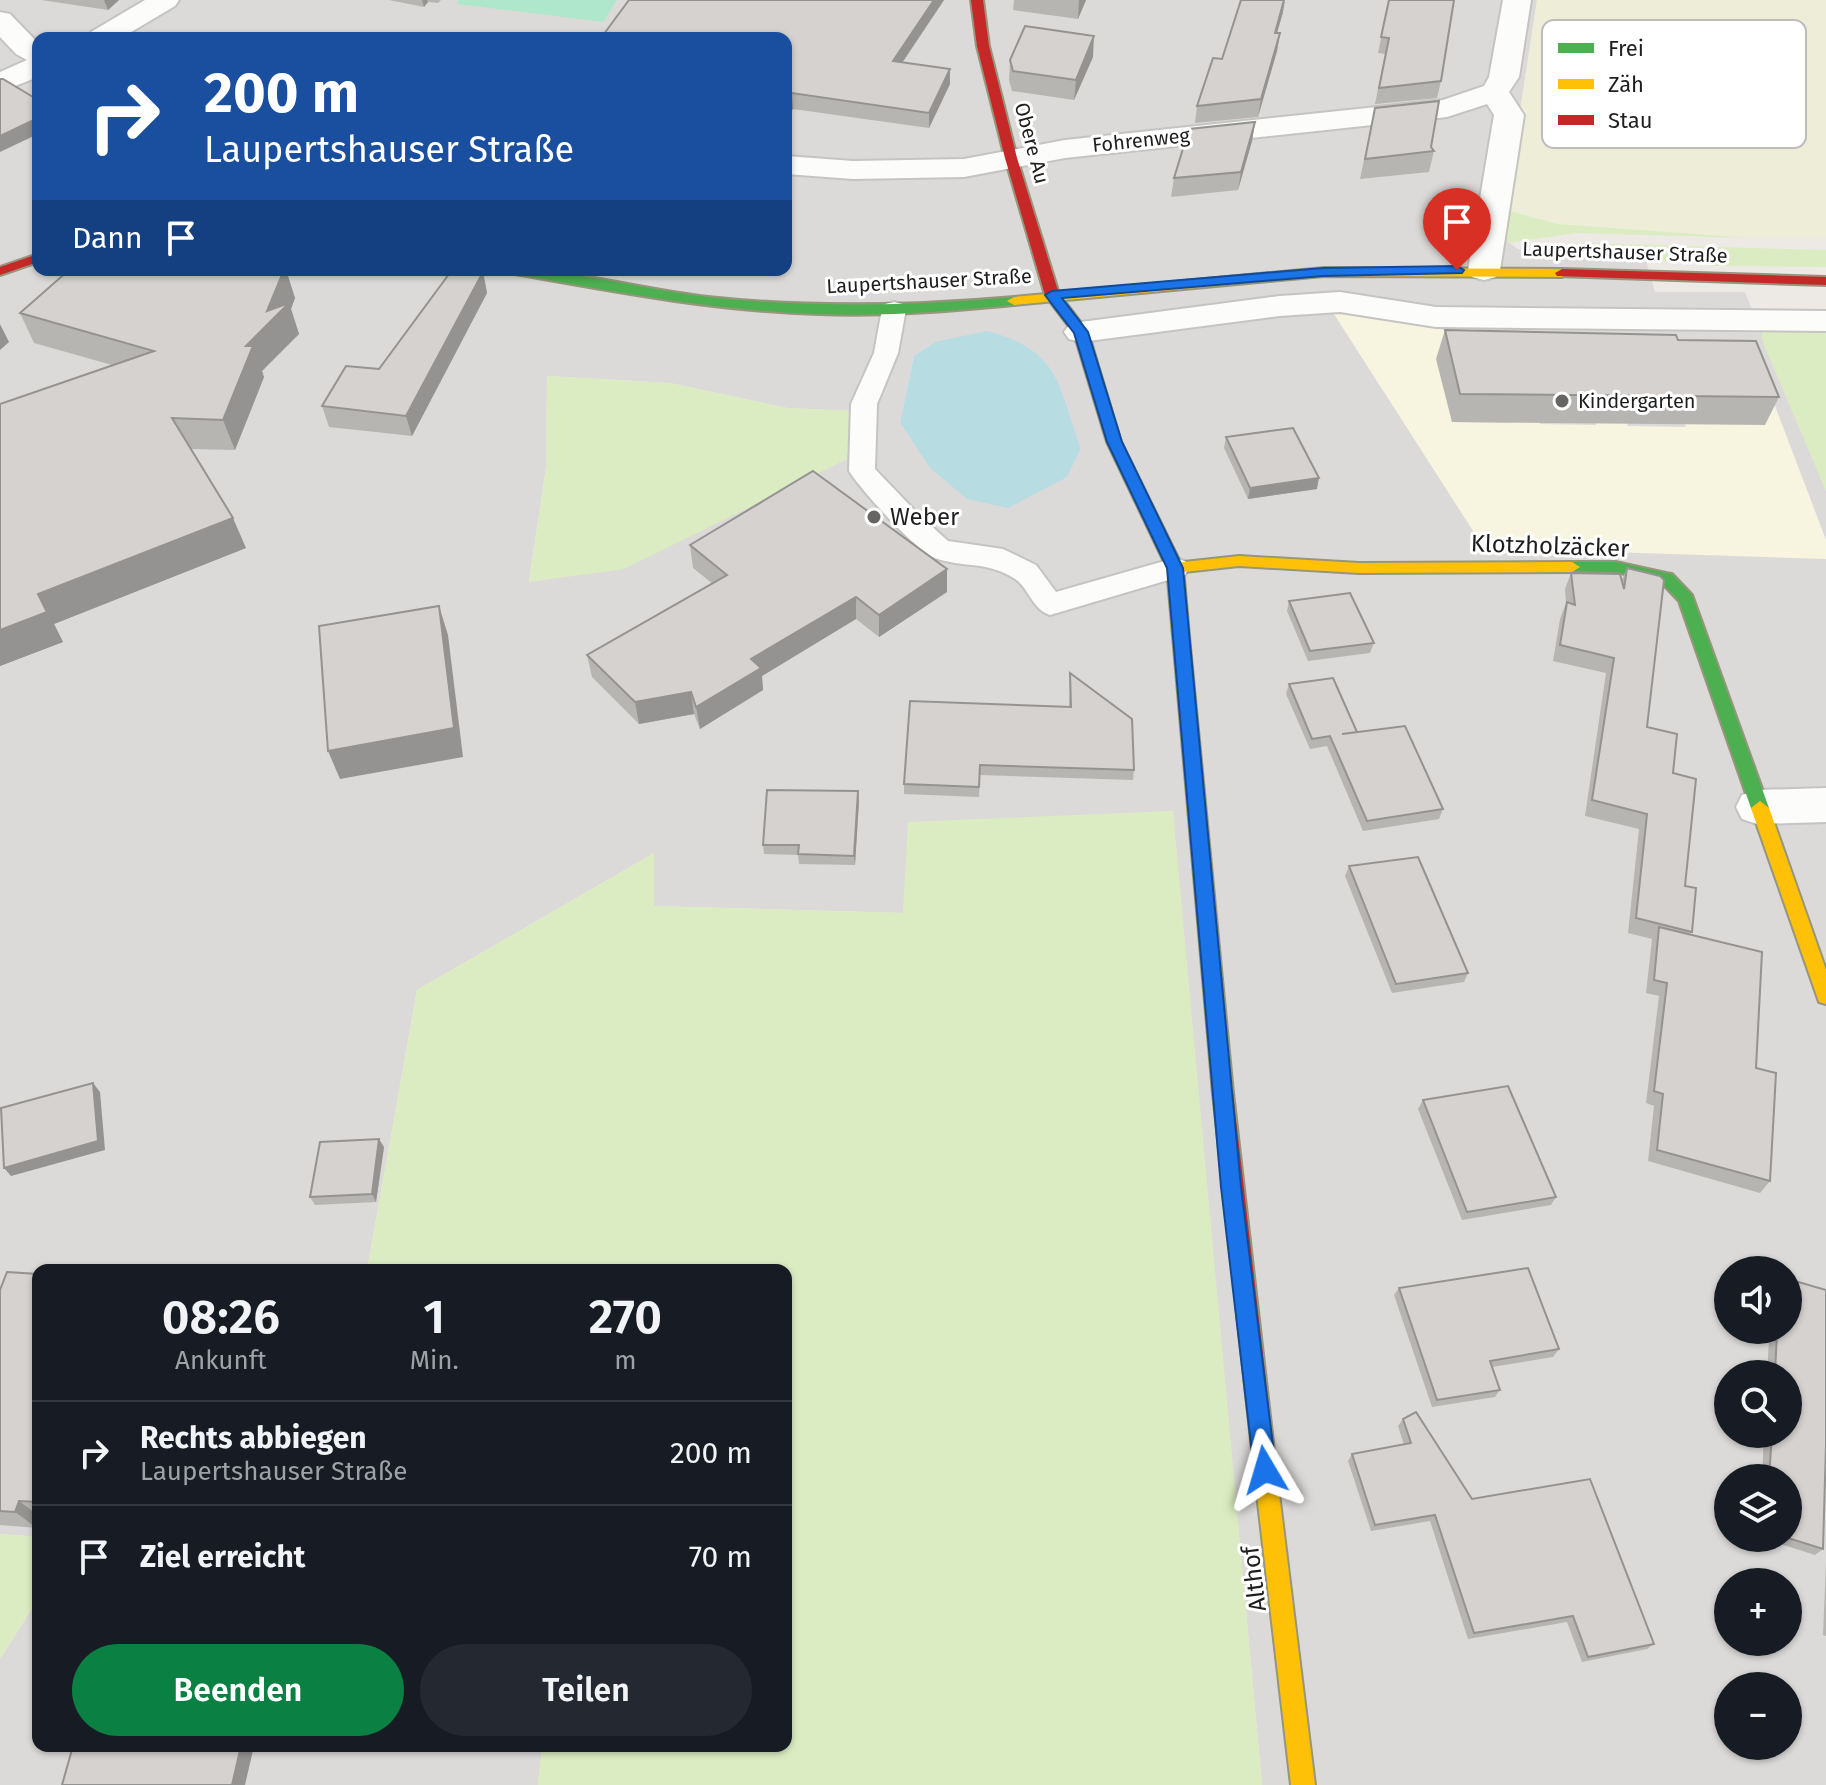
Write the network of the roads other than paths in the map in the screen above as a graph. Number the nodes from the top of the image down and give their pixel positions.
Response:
1 (165, 0) edge
2 (977, 0) edge
3 (1517, 0) edge
4 (0, 20) edge
5 (111, 32) edge
6 (32, 52) edge
7 (32, 69) edge
8 (0, 83) edge
9 (1494, 92) junction
10 (1011, 158) junction
11 (792, 165) edge
12 (32, 260) edge
13 (1484, 270) junction
14 (0, 271) edge
15 (548, 276) edge
16 (1826, 281) edge
17 (1052, 295) junction
18 (894, 309) junction
19 (1826, 321) edge
20 (1081, 332) junction
21 (1175, 568) junction
22 (1826, 805) edge
23 (1757, 807) junction
24 (1826, 996) edge
25 (1303, 1785) edge

1 - 5 street
2 - 10 street, Obere Au
3 - 9 street
4 - 6 street
7 - 8 street
9 - 10 street, Fohrenweg
9 - 13 street
10 - 11 street, Fohrenweg
10 - 17 street, Obere Au
12 - 14 street
13 - 16 street, Laupertshauser Straße
13 - 17 street, Laupertshauser Straße
15 - 18 street, Laupertshauser Straße
17 - 18 street, Laupertshauser Straße
17 - 20 street, Althof
18 - 21 lane
19 - 20 street
20 - 21 street, Althof
21 - 23 street, Klotzholzäcker
21 - 25 street, Althof
22 - 23 street
23 - 24 street, Klotzholzäcker

